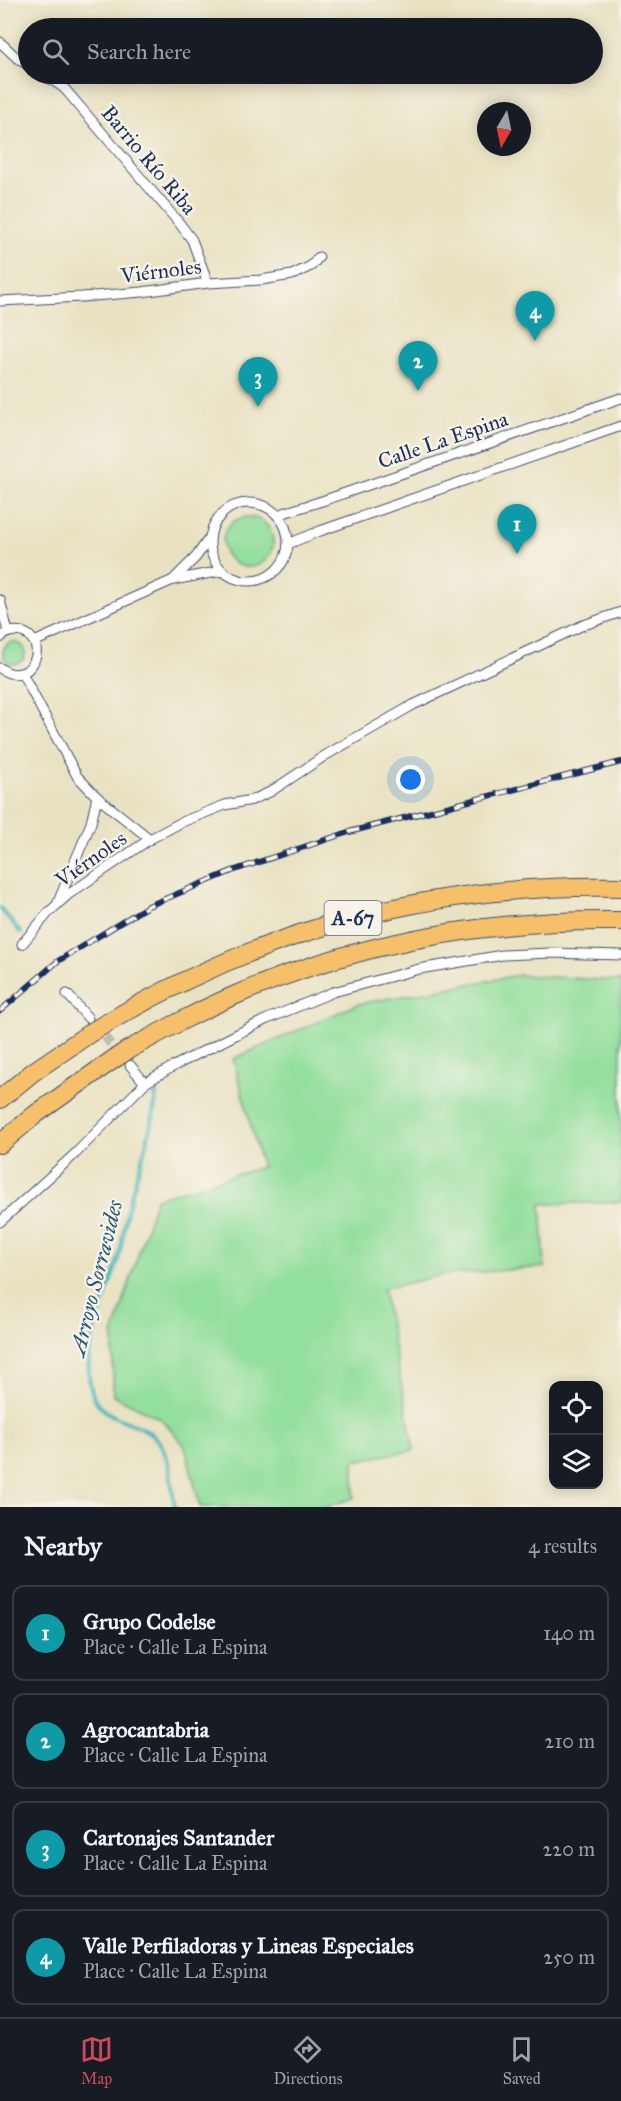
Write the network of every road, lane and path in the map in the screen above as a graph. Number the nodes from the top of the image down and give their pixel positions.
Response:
1 (0, 42) edge
2 (18, 59) edge
3 (58, 84) edge
4 (320, 257) dead end
5 (208, 284) junction
6 (0, 301) edge
7 (621, 398) edge
8 (621, 426) edge
9 (276, 515) junction
10 (210, 537) junction
11 (288, 544) junction
12 (222, 571) junction
13 (173, 580) junction
14 (0, 600) edge
15 (621, 612) edge
16 (2, 635) edge
17 (34, 642) junction
18 (0, 668) edge
19 (22, 673) junction
20 (97, 797) junction
21 (150, 839) junction
22 (621, 880) edge
23 (572, 886) junction
24 (621, 887) edge
25 (57, 906) junction
26 (621, 921) edge
27 (22, 944) dead end
28 (621, 955) edge
29 (67, 994) dead end
30 (94, 1025) junction
31 (124, 1058) junction
32 (145, 1083) junction
33 (0, 1099) edge
34 (0, 1144) edge
35 (0, 1222) edge

1 - 2 street
3 - 5 street, Barrio Río Riba
4 - 5 street, Viérnoles
5 - 6 street, Viérnoles
7 - 9 street, Calle La Espina
8 - 11 street
9 - 10 street
9 - 11 street
10 - 12 street
10 - 13 street
11 - 12 street
12 - 13 street
13 - 17 street
14 - 16 street
15 - 21 street
16 - 17 street
17 - 19 street
18 - 19 street
19 - 20 street, Viérnoles
20 - 21 street, Viérnoles
20 - 25 street, Viérnoles
21 - 25 street, Viérnoles
22 - 23 highway
23 - 24 highway, A-67
23 - 30 highway, A-67
25 - 27 street, Viérnoles
26 - 31 highway, A-67
28 - 32 street
29 - 30 street
30 - 33 highway, A-67
31 - 32 street
31 - 34 highway, A-67
32 - 35 street

